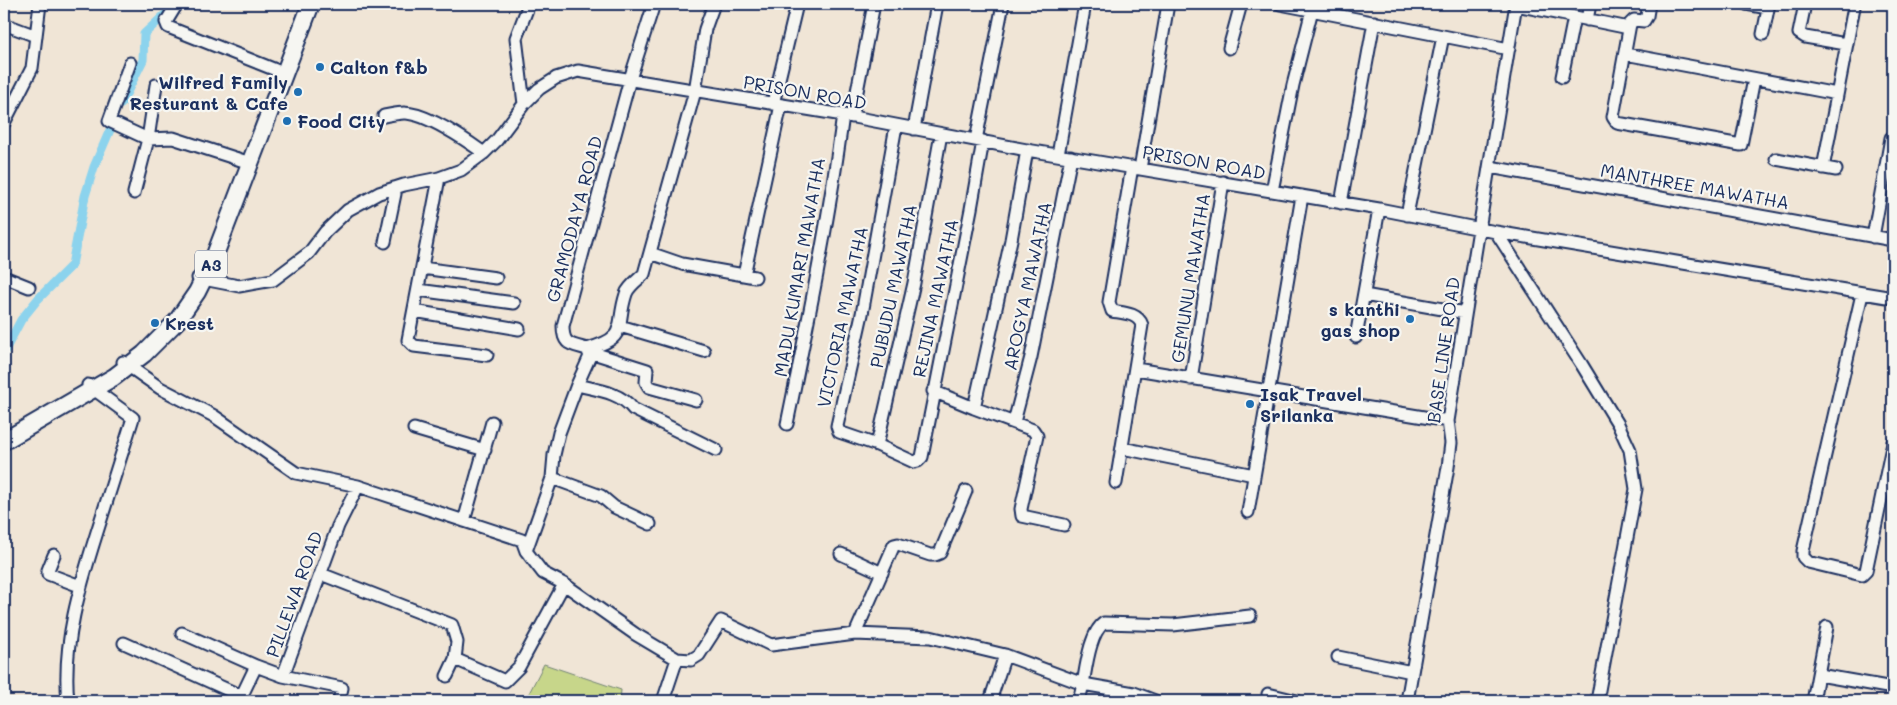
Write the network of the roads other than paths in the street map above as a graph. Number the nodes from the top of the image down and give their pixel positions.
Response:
1 (40, 4) edge
2 (177, 4) edge
3 (305, 4) edge
4 (311, 4) edge
5 (529, 4) edge
6 (654, 4) edge
7 (714, 4) edge
8 (796, 4) edge
9 (874, 4) edge
10 (937, 4) edge
11 (1003, 4) edge
12 (1085, 4) edge
13 (1168, 4) edge
14 (1240, 4) edge
15 (1280, 4) edge
16 (1516, 4) edge
17 (1590, 4) edge
18 (1649, 4) edge
19 (1746, 4) edge
20 (1805, 4) edge
21 (1769, 6) edge
22 (1854, 7) dead end
23 (1312, 10) junction
24 (1574, 17) junction
25 (1587, 20) junction
26 (1374, 22) junction
27 (4, 24) edge
28 (1630, 28) junction
29 (1763, 34) dead end
30 (36, 36) junction
31 (1443, 36) junction
32 (1846, 44) junction
33 (1229, 48) dead end
34 (1509, 49) junction
35 (1625, 54) junction
36 (130, 63) dead end
37 (281, 72) junction
38 (1562, 77) dead end
39 (630, 79) junction
40 (1754, 79) junction
41 (156, 85) dead end
42 (695, 91) junction
43 (1837, 94) junction
44 (524, 104) junction
45 (777, 104) junction
46 (384, 116) dead end
47 (847, 116) junction
48 (5, 118) edge
49 (896, 126) junction
50 (914, 129) junction
51 (941, 134) junction
52 (148, 139) junction
53 (1893, 139) edge
54 (979, 141) junction
55 (1027, 150) junction
56 (484, 153) junction
57 (1058, 155) junction
58 (1071, 157) junction
59 (1776, 159) dead end
60 (244, 161) junction
61 (1490, 167) junction
62 (1136, 168) junction
63 (1824, 168) junction
64 (1836, 170) dead end
65 (439, 178) junction
66 (1223, 182) junction
67 (394, 188) junction
68 (1272, 191) junction
69 (134, 193) dead end
70 (1302, 196) junction
71 (1341, 203) junction
72 (1379, 209) junction
73 (1407, 215) junction
74 (1478, 228) junction
75 (1496, 232) junction
76 (1873, 236) junction
77 (1893, 240) edge
78 (385, 242) dead end
79 (650, 253) junction
80 (422, 268) junction
81 (4, 277) edge
82 (496, 278) dead end
83 (200, 279) junction
84 (29, 286) dead end
85 (418, 290) junction
86 (1862, 294) junction
87 (1364, 295) junction
88 (1893, 298) edge
89 (514, 303) dead end
90 (414, 311) junction
91 (1465, 313) junction
92 (620, 326) junction
93 (519, 328) dead end
94 (1356, 336) dead end
95 (588, 350) junction
96 (704, 351) dead end
97 (487, 355) dead end
98 (125, 364) junction
99 (1136, 369) junction
100 (1191, 379) junction
101 (577, 385) junction
102 (90, 387) junction
103 (934, 391) junction
104 (1270, 391) junction
105 (696, 400) dead end
106 (974, 408) junction
107 (1448, 421) junction
108 (492, 422) dead end
109 (1014, 422) junction
110 (787, 424) dead end
111 (414, 429) dead end
112 (4, 433) edge
113 (4, 442) edge
114 (1893, 442) edge
115 (877, 444) junction
116 (1122, 448) junction
117 (484, 450) junction
118 (716, 450) dead end
119 (918, 461) joint
120 (1254, 475) junction
121 (552, 478) junction
122 (1116, 483) dead end
123 (358, 486) junction
124 (966, 491) dead end
125 (1248, 512) dead end
126 (464, 521) junction
127 (650, 524) dead end
128 (1064, 525) dead end
129 (526, 550) junction
130 (841, 554) dead end
131 (54, 555) dead end
132 (882, 572) junction
133 (321, 574) junction
134 (564, 584) junction
135 (80, 586) junction
136 (1250, 616) dead end
137 (1827, 627) dead end
138 (182, 632) dead end
139 (855, 634) junction
140 (124, 642) dead end
141 (1005, 655) junction
142 (1338, 657) dead end
143 (455, 659) junction
144 (677, 659) junction
145 (256, 666) junction
146 (1412, 672) junction
147 (1818, 675) junction
148 (283, 676) junction
149 (447, 676) dead end
150 (1083, 684) junction
151 (1893, 688) edge
152 (1268, 694) dead end
153 (68, 701) edge
154 (339, 701) edge
155 (663, 701) edge
156 (990, 701) edge
157 (1079, 701) edge
158 (1154, 701) edge
159 (1297, 701) edge
160 (1406, 701) edge
161 (1597, 701) edge
162 (1814, 701) edge

1 - 30 street
2 - 37 street
3 - 37 highway, A3
4 - 83 highway, A3
5 - 44 street
6 - 39 street
7 - 42 street
8 - 45 street
9 - 47 street, MADU KUMARI MAWATHA
10 - 50 street
11 - 54 street, REJINA MAWATHA
12 - 57 street
13 - 62 street
14 - 33 street
15 - 23 street
16 - 24 street
16 - 34 street, BASE LINE ROAD
17 - 25 street
18 - 28 street
19 - 21 street
20 - 32 street
21 - 29 street
22 - 32 street
23 - 26 street
23 - 68 street
24 - 25 street
24 - 38 street
25 - 28 street
26 - 31 street
26 - 71 street
27 - 30 street
28 - 35 street
30 - 48 street
31 - 34 street
31 - 73 street
32 - 43 street
34 - 61 street, BASE LINE ROAD
35 - 40 street
35 - 40 street
36 - 52 street
37 - 60 highway, A3
39 - 42 street, PRISON ROAD
39 - 44 street, PRISON ROAD
39 - 95 street, GRAMODAYA ROAD
40 - 43 street
41 - 52 street
42 - 45 street, PRISON ROAD
42 - 79 street
43 - 63 street
44 - 56 street, PRISON ROAD
45 - 47 street, PRISON ROAD
45 - 79 street
46 - 56 street
47 - 49 street, PRISON ROAD
47 - 110 street, MADU KUMARI MAWATHA
49 - 50 street, PRISON ROAD
49 - 115 street, VICTORIA MAWATHA
50 - 51 street, PRISON ROAD
51 - 54 street, PRISON ROAD
51 - 115 street, PUBUDU MAWATHA
52 - 60 street
52 - 69 street
53 - 76 street
54 - 55 street, PRISON ROAD
54 - 103 street, REJINA MAWATHA
55 - 57 street, PRISON ROAD
55 - 106 street
56 - 65 street, PRISON ROAD
57 - 58 street, PRISON ROAD
58 - 62 street, PRISON ROAD
58 - 109 street, AROGYA MAWATHA
59 - 63 street
60 - 83 highway, A3
61 - 74 street, BASE LINE ROAD
61 - 76 street, MANTHREE MAWATHA
62 - 66 street, PRISON ROAD
62 - 99 street
63 - 64 street
65 - 67 street, PRISON ROAD
65 - 80 street
66 - 68 street, PRISON ROAD
66 - 100 street, GEMUNU MAWATHA
67 - 78 street
67 - 83 street, PRISON ROAD
68 - 70 street, PRISON ROAD
70 - 71 street, PRISON ROAD
70 - 104 street
71 - 72 street, PRISON ROAD
72 - 73 street, PRISON ROAD
72 - 87 street
73 - 74 street, PRISON ROAD
74 - 75 street, PRISON ROAD
74 - 91 street, BASE LINE ROAD
75 - 86 street, PRISON ROAD
75 - 161 street
76 - 77 street, MANTHREE MAWATHA
79 - 92 street
80 - 82 street
80 - 85 street
81 - 84 street
83 - 98 highway, A3
85 - 89 street
85 - 90 street
86 - 88 street, PRISON ROAD
86 - 114 street
87 - 91 street
87 - 94 street
90 - 93 street
90 - 97 street
91 - 107 street, BASE LINE ROAD
92 - 95 street
92 - 96 street
95 - 101 street
95 - 105 street, GRAMODAYA ROAD
98 - 102 highway, A3
98 - 123 street
99 - 100 street
99 - 116 street
100 - 104 street
101 - 118 street
101 - 121 street
102 - 112 highway, A3
102 - 113 highway, A3
102 - 135 street
103 - 106 street
103 - 119 street, REJINA MAWATHA
104 - 107 street
104 - 120 street
106 - 109 street
107 - 146 street, BASE LINE ROAD
108 - 117 street
109 - 128 street
111 - 117 street
115 - 119 street, VICTORIA MAWATHA
116 - 120 street
116 - 122 street
117 - 126 street
120 - 125 street
121 - 127 street
121 - 129 street
123 - 126 street
123 - 133 street, PILLEWA ROAD
124 - 132 street
126 - 129 street
129 - 134 street
130 - 132 street
131 - 135 street
132 - 139 street
133 - 143 street
133 - 148 street, PILLEWA ROAD
134 - 143 street
134 - 144 street
135 - 153 street
136 - 150 street
137 - 147 street
138 - 145 street
139 - 141 street
139 - 144 street
140 - 145 street
141 - 150 street
141 - 156 street
142 - 146 street
143 - 149 street
144 - 155 street
145 - 148 street
146 - 160 street, BASE LINE ROAD
147 - 151 street
147 - 162 street
148 - 154 street, PILLEWA ROAD
150 - 157 street
150 - 158 street
152 - 159 street

